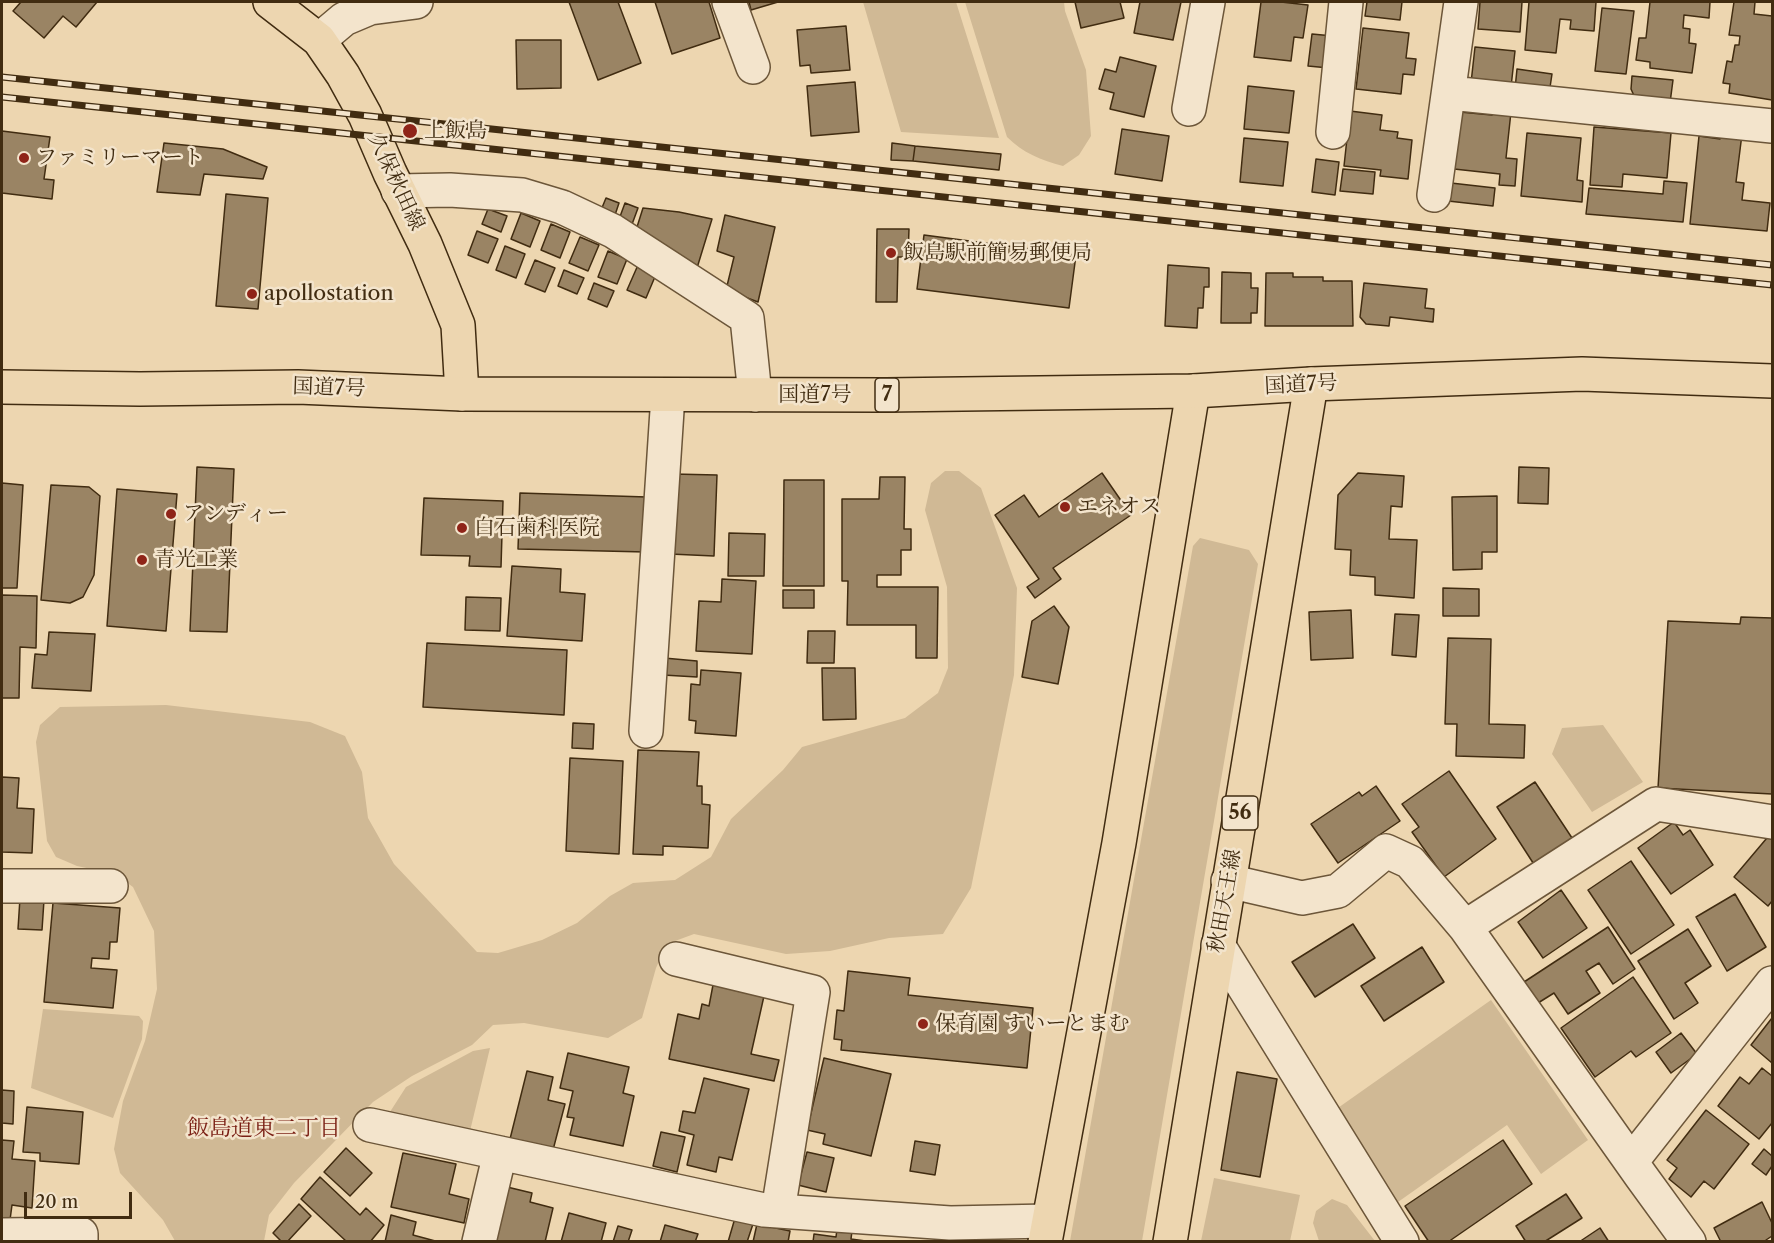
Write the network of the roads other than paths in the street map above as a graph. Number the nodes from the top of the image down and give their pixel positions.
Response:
1 (270, 2) edge
2 (416, 2) edge
3 (729, 2) edge
4 (1208, 2) edge
5 (1346, 2) edge
6 (1461, 2) edge
7 (319, 40) junction
8 (753, 68) dead end
9 (1450, 93) junction
10 (1189, 109) dead end
11 (1773, 126) edge
12 (1333, 132) dead end
13 (398, 191) junction
14 (1434, 195) dead end
15 (1773, 381) edge
16 (1311, 384) junction
17 (2, 387) edge
18 (1193, 391) junction
19 (462, 394) junction
20 (668, 394) junction
21 (755, 395) junction
22 (646, 731) dead end
23 (1773, 822) edge
24 (1228, 881) junction
25 (2, 886) edge
26 (111, 886) dead end
27 (1465, 927) junction
28 (1218, 945) junction
29 (676, 959) dead end
30 (1773, 983) edge
31 (369, 1125) dead end
32 (500, 1153) junction
33 (1631, 1162) junction
34 (778, 1211) junction
35 (1046, 1231) edge
36 (2, 1235) edge
37 (1685, 1240) edge
38 (81, 1242) edge
39 (479, 1242) edge
40 (1170, 1242) edge
41 (1402, 1242) edge

1 - 7 main road, 久保秋田線
2 - 7 street
3 - 8 street
4 - 10 street
5 - 12 street
6 - 9 street
7 - 13 main road, 久保秋田線
9 - 11 street
9 - 14 street
13 - 19 main road, 久保秋田線
13 - 21 street
15 - 16 main road, 国道7号 / 7
16 - 18 main road, 国道7号 / 7
16 - 24 main road, 秋田天王線 / 56
17 - 19 main road, 国道7号 / 7
18 - 21 main road, 国道7号 / 7
18 - 35 main road
19 - 20 main road, 国道7号 / 7
20 - 21 main road, 国道7号 / 7
20 - 22 street
23 - 27 street
24 - 27 street
24 - 28 main road, 秋田天王線 / 56
25 - 26 street
27 - 33 street
28 - 40 main road, 秋田天王線 / 56
28 - 41 street
29 - 34 street
30 - 33 street
31 - 32 street
32 - 34 street
32 - 39 street
33 - 37 street
34 - 35 street
36 - 38 street

